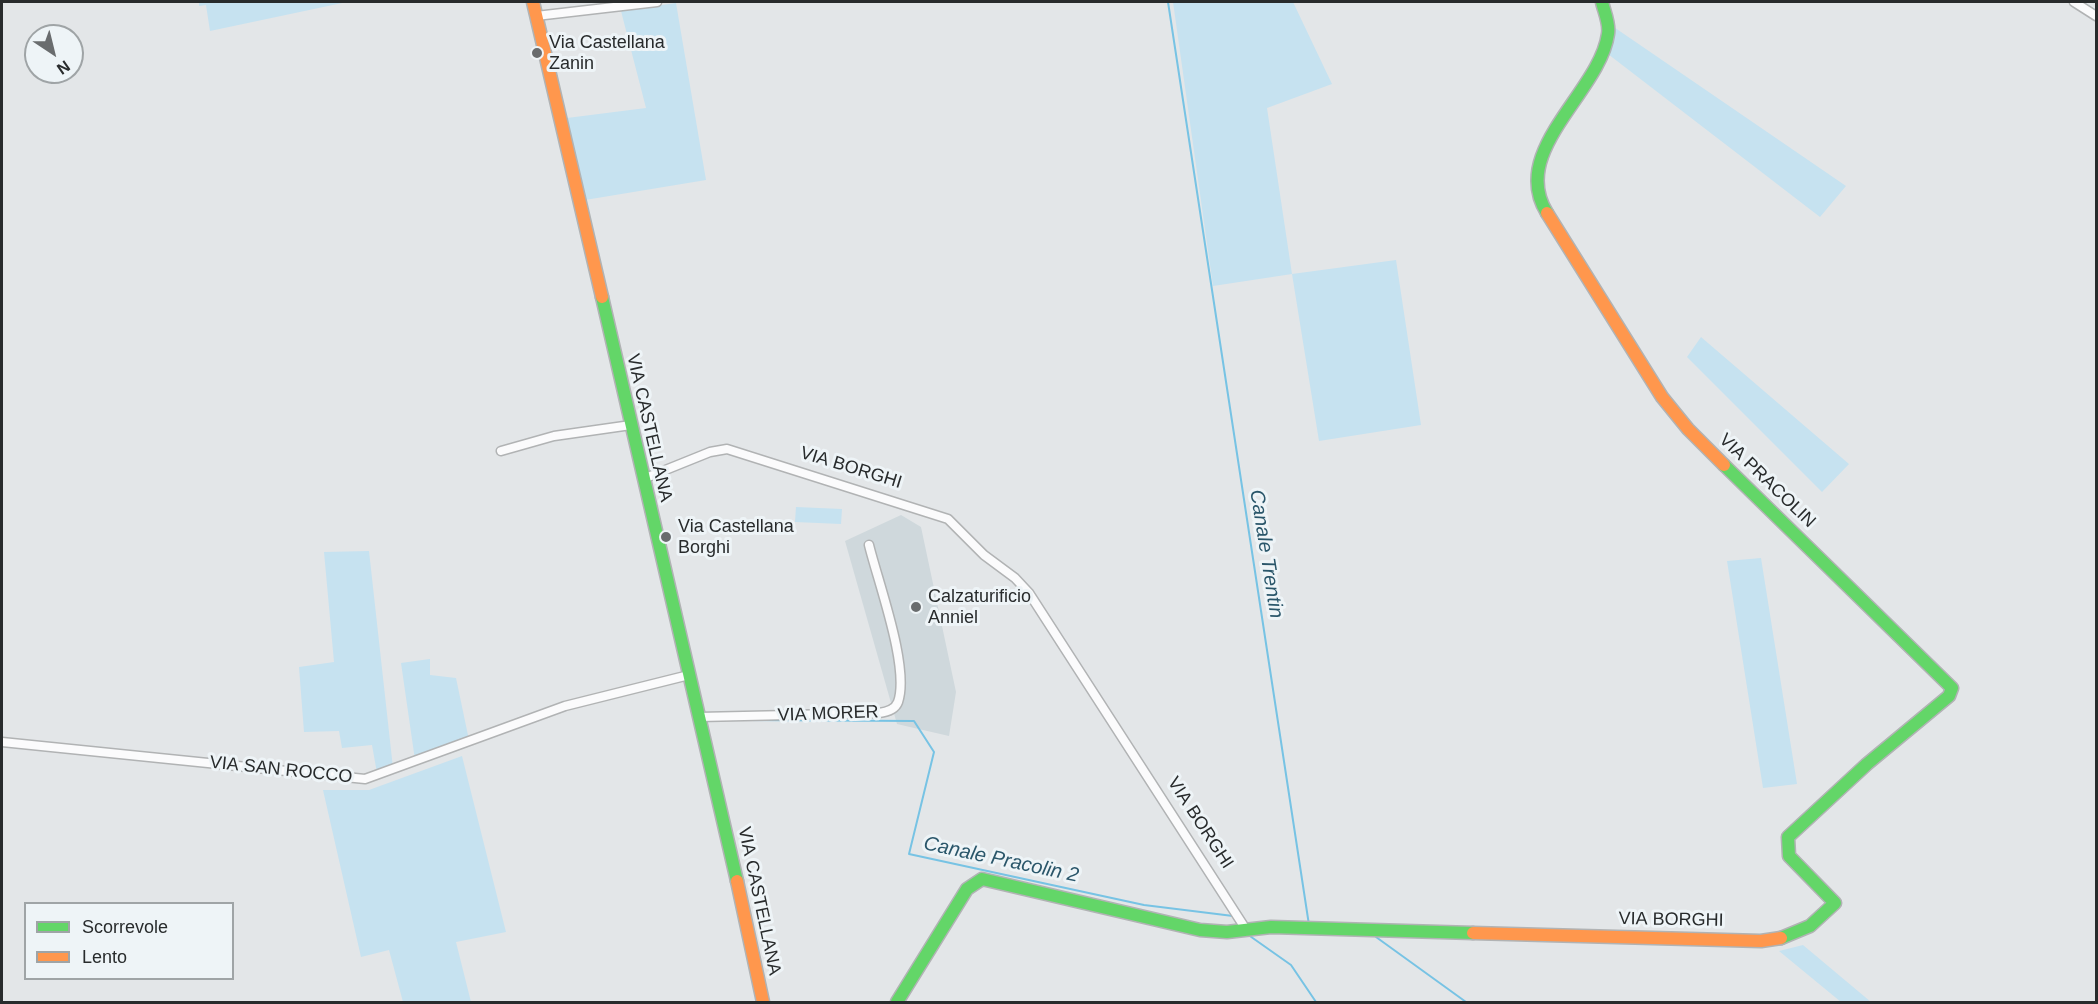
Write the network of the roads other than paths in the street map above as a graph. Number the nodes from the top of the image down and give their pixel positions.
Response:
1 (533, 2) edge
2 (657, 2) edge
3 (1602, 2) edge
4 (2074, 2) edge
5 (536, 16) junction
6 (2097, 16) edge
7 (631, 425) junction
8 (501, 450) dead end
9 (643, 479) junction
10 (869, 545) dead end
11 (689, 675) junction
12 (699, 717) junction
13 (2, 742) edge
14 (1835, 903) joint
15 (1247, 931) junction
16 (763, 1002) edge
17 (897, 1002) edge

1 - 5 street, VIA CASTELLANA
2 - 5 street
3 - 14 street, VIA PRACOLIN
4 - 6 street
5 - 7 street, VIA CASTELLANA
7 - 8 street
7 - 9 street, VIA CASTELLANA
9 - 11 street, VIA CASTELLANA
9 - 15 street, VIA BORGHI
10 - 12 street, VIA MORER
11 - 12 street, VIA CASTELLANA
11 - 13 street, VIA SAN ROCCO
12 - 16 street, VIA CASTELLANA
14 - 15 street, VIA BORGHI
15 - 17 street

